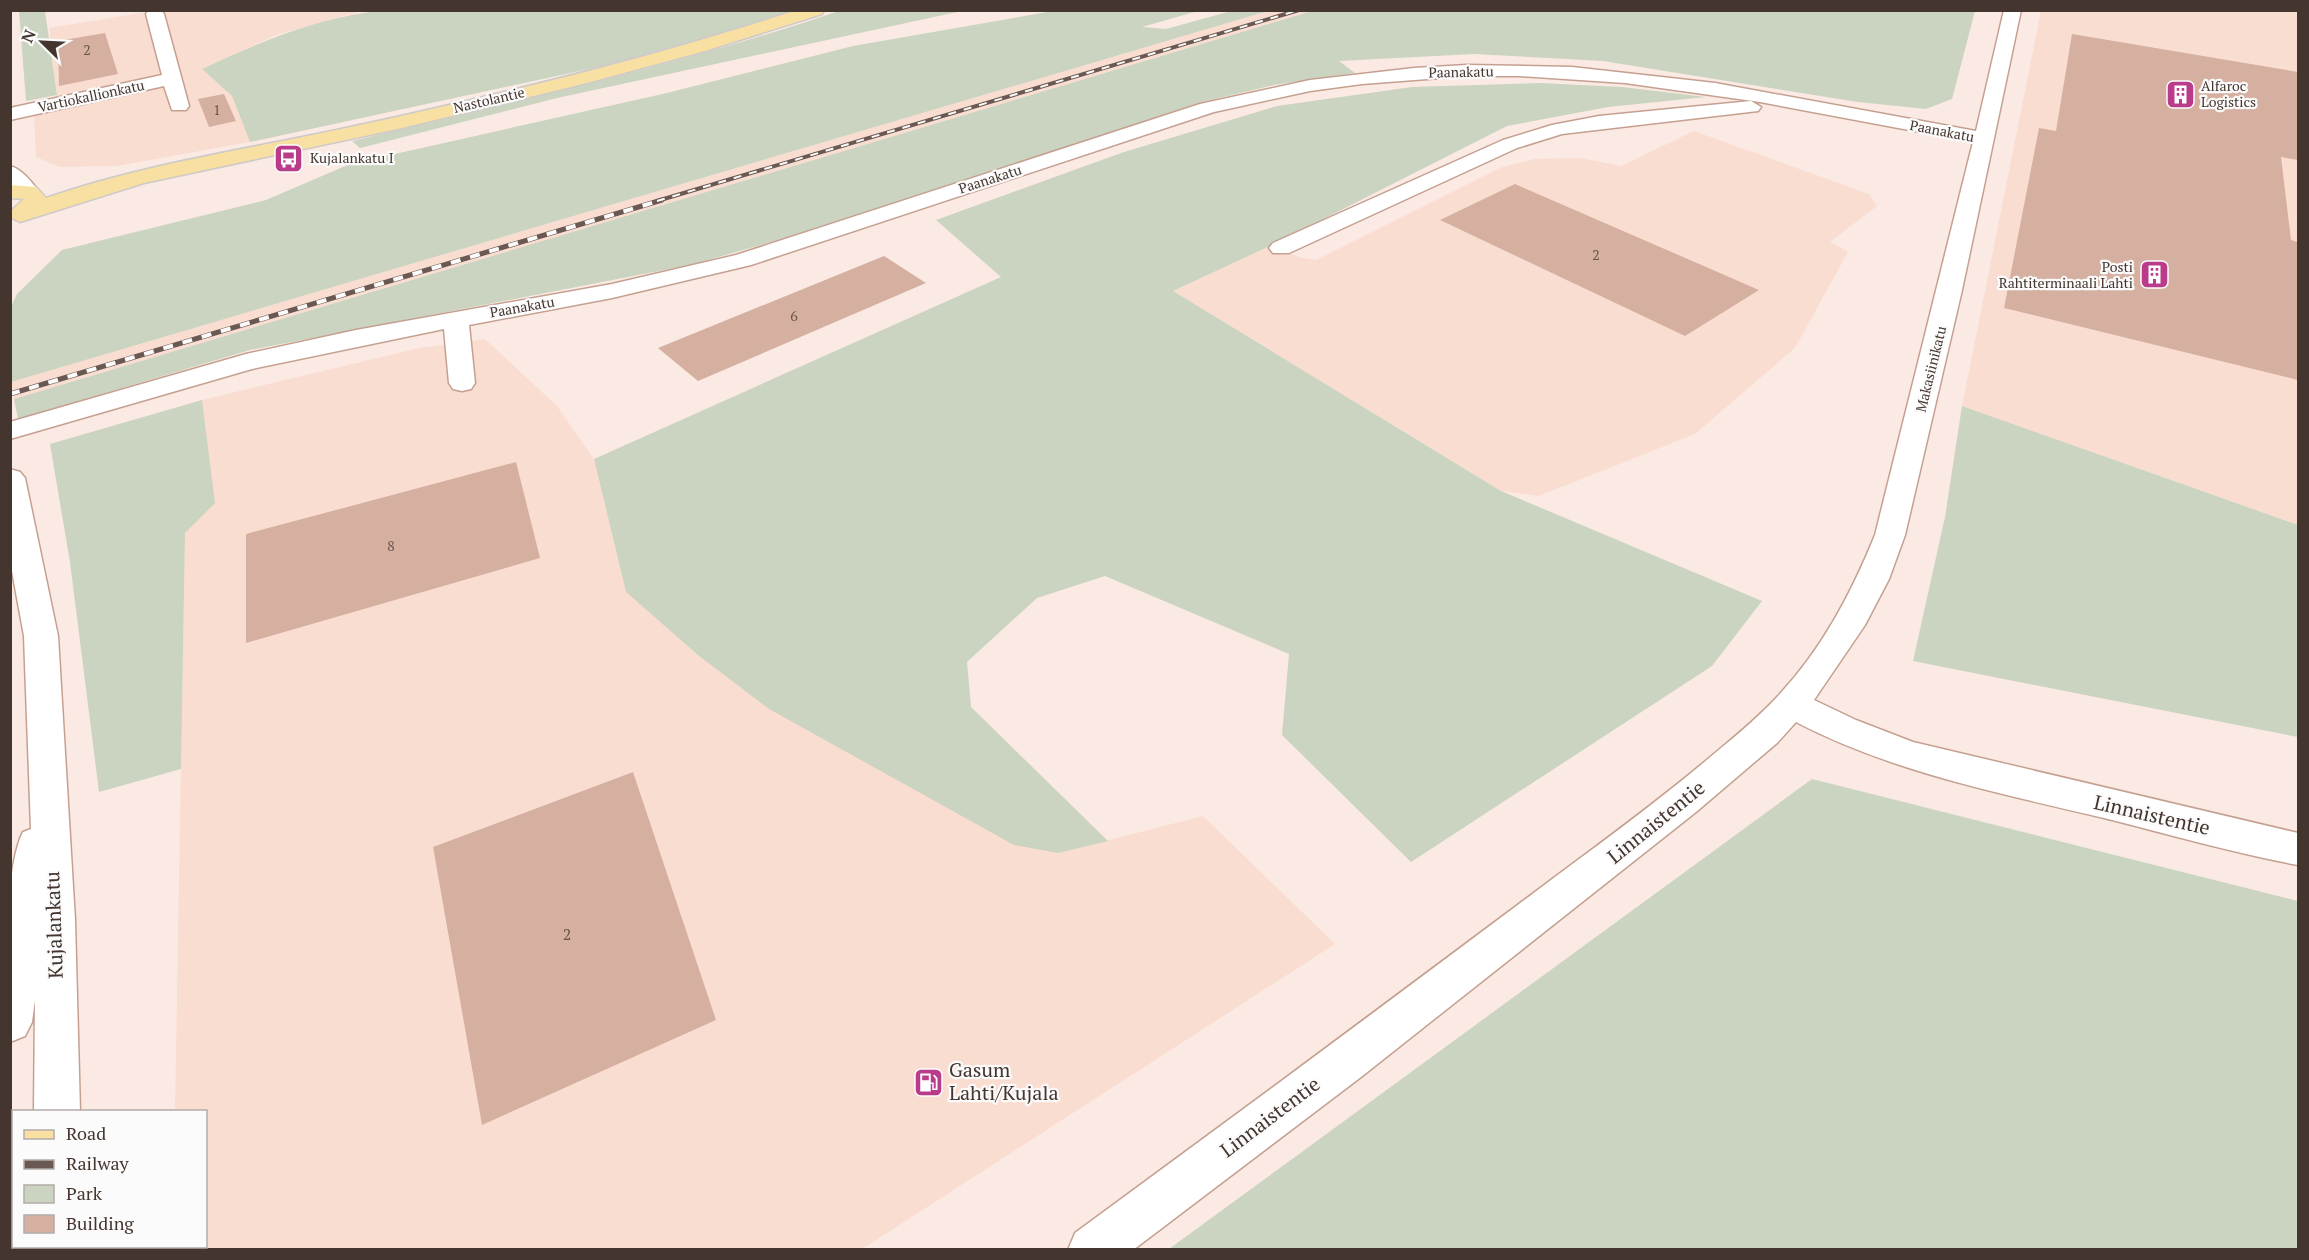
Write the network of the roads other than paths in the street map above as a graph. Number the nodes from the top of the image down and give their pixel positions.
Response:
1 (816, 10) edge
2 (2013, 10) edge
3 (155, 14) dead end
4 (171, 79) junction
5 (1772, 99) junction
6 (178, 106) dead end
7 (10, 114) edge
8 (1982, 138) junction
9 (10, 172) edge
10 (159, 174) junction
11 (23, 192) edge
12 (16, 217) edge
13 (1281, 248) dead end
14 (456, 320) junction
15 (462, 383) dead end
16 (10, 430) edge
17 (10, 478) edge
18 (1792, 704) junction
19 (45, 739) junction
20 (2298, 849) edge
21 (10, 1022) edge
22 (57, 1110) edge
23 (1092, 1250) edge

1 - 10 main road, Nastolantie
2 - 8 street, Makasiinikatu
3 - 4 street
4 - 6 street
4 - 7 street, Vartiokallionkatu
5 - 8 street, Paanakatu
5 - 13 street
5 - 14 street, Paanakatu
8 - 18 street, Makasiinikatu
9 - 11 street
10 - 11 main road, Nastolantie
10 - 12 main road, Nastolantie
11 - 12 main road
14 - 15 street
14 - 16 street, Paanakatu
17 - 19 street, Kujalankatu
18 - 20 street, Linnaistentie
18 - 23 street, Linnaistentie
19 - 21 street, Kujalankatu
19 - 22 street, Kujalankatu

